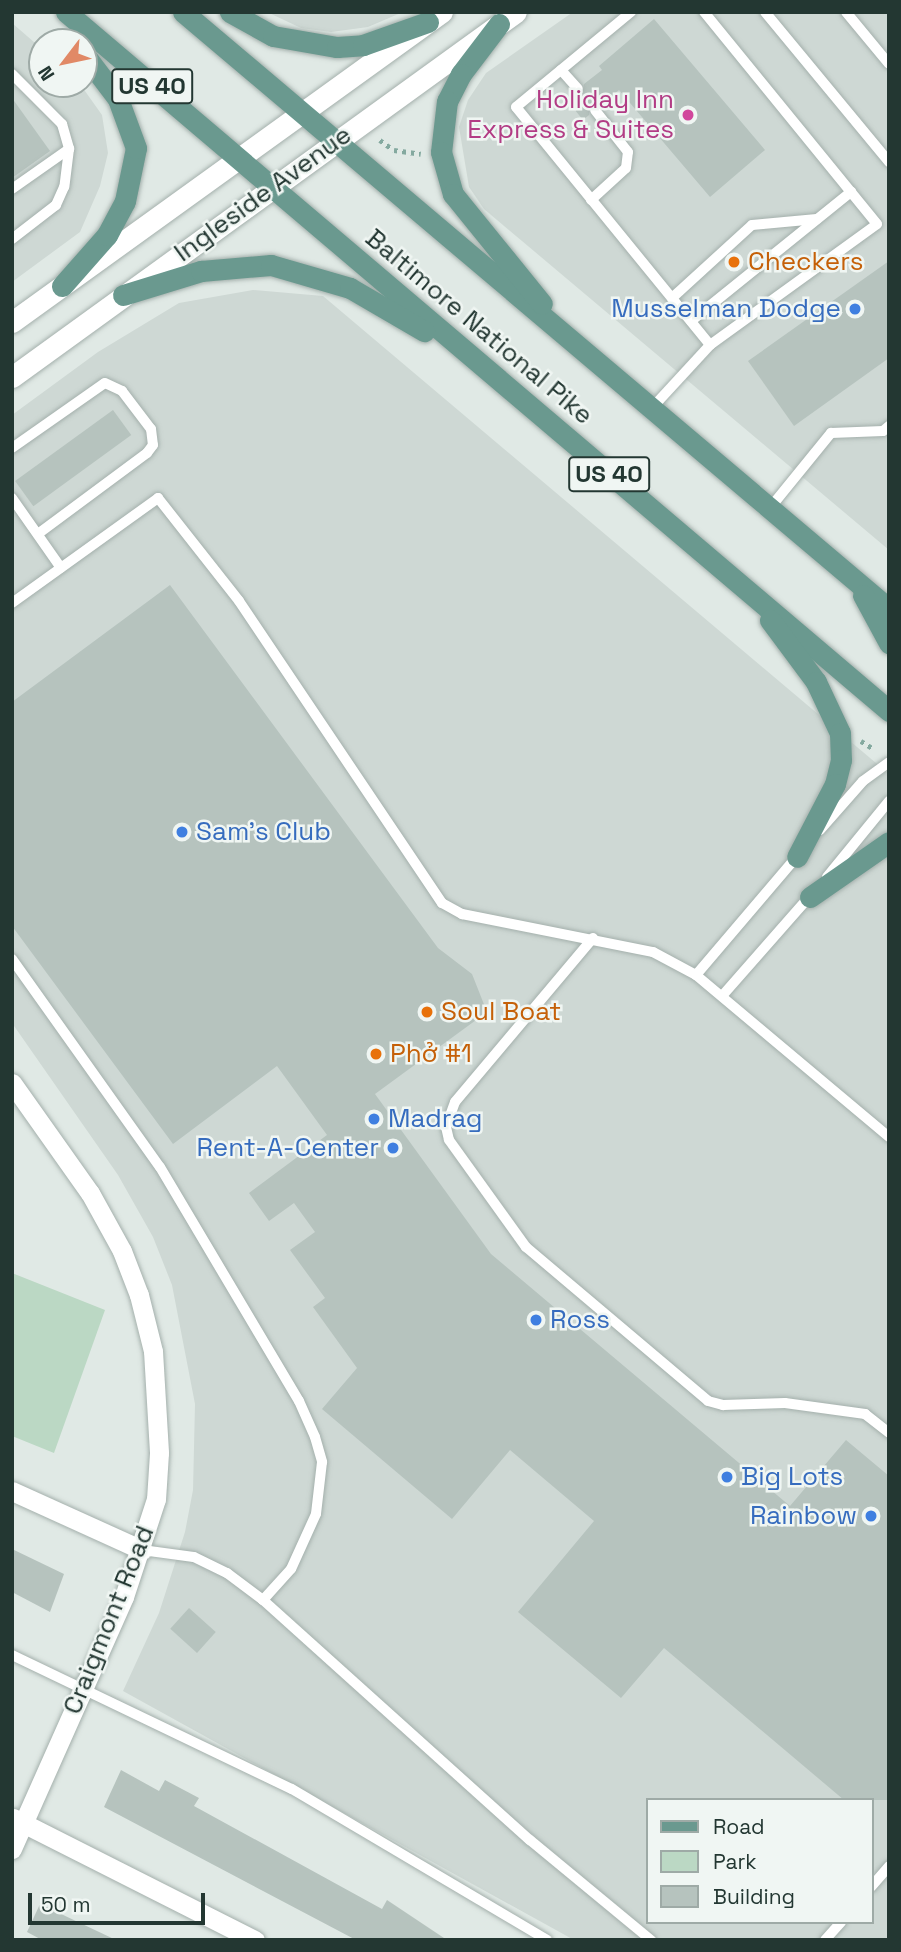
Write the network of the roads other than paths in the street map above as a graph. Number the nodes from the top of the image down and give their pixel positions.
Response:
1 (53, 12) edge
2 (66, 12) edge
3 (183, 12) edge
4 (230, 12) edge
5 (631, 12) edge
6 (704, 12) edge
7 (765, 12) edge
8 (846, 12) edge
9 (435, 17) edge
10 (507, 18) edge
11 (65, 28) edge
12 (889, 64) edge
13 (561, 70) junction
14 (98, 73) edge
15 (12, 74) edge
16 (578, 89) dead end
17 (595, 110) dead end
18 (303, 114) junction
19 (335, 142) junction
20 (69, 149) junction
21 (238, 159) junction
22 (889, 162) edge
23 (270, 188) junction
24 (12, 189) edge
25 (851, 192) junction
26 (591, 200) junction
27 (817, 219) junction
28 (12, 239) edge
29 (62, 286) junction
30 (123, 295) junction
31 (672, 299) junction
32 (691, 321) junction
33 (12, 322) edge
34 (710, 345) junction
35 (582, 351) junction
36 (473, 360) junction
37 (12, 377) edge
38 (651, 409) junction
39 (889, 426) edge
40 (12, 448) edge
41 (12, 498) edge
42 (770, 509) junction
43 (38, 534) junction
44 (61, 568) junction
45 (853, 579) junction
46 (745, 588) junction
47 (12, 603) edge
48 (889, 610) edge
49 (889, 643) edge
50 (889, 711) edge
51 (889, 762) edge
52 (889, 801) edge
53 (889, 842) edge
54 (797, 857) junction
55 (810, 897) junction
56 (593, 938) junction
57 (12, 959) edge
58 (696, 975) junction
59 (722, 996) junction
60 (12, 1083) edge
61 (889, 1137) edge
62 (889, 1433) edge
63 (12, 1491) edge
64 (142, 1550) junction
65 (263, 1600) junction
66 (12, 1655) edge
67 (85, 1687) junction
68 (18, 1820) edge
69 (12, 1849) edge
70 (889, 1866) edge
71 (873, 1885) edge
72 (839, 1924) edge
73 (255, 1940) edge
74 (547, 1940) edge
75 (651, 1940) edge
76 (825, 1940) edge

1 - 11 main road
2 - 21 main road, Baltimore National Pike / US 40
3 - 18 main road, Baltimore National Pike / US 40
4 - 9 main road
5 - 13 lane
6 - 25 lane
7 - 22 lane
8 - 12 lane
9 - 18 main road, Ingleside Avenue
10 - 19 main road, Ingleside Avenue
10 - 35 main road
13 - 16 lane
13 - 26 lane
14 - 29 main road
15 - 20 lane
17 - 26 lane
18 - 19 main road, Baltimore National Pike / US 40
18 - 21 main road, Ingleside Avenue
19 - 23 main road, Ingleside Avenue
19 - 35 main road, Baltimore National Pike / US 40
20 - 24 lane
20 - 28 lane
21 - 23 main road, Baltimore National Pike / US 40
21 - 29 main road, Ingleside Avenue
23 - 30 main road, Ingleside Avenue
23 - 36 main road, Baltimore National Pike / US 40
25 - 27 lane
25 - 34 lane
26 - 31 lane
27 - 31 lane
27 - 32 lane
29 - 33 main road, Ingleside Avenue
30 - 36 main road
30 - 37 main road, Ingleside Avenue
31 - 32 lane
32 - 34 lane
34 - 38 lane
35 - 38 main road, Baltimore National Pike / US 40
36 - 46 main road, Baltimore National Pike / US 40
38 - 42 main road, Baltimore National Pike / US 40
39 - 42 lane
40 - 43 lane
41 - 43 lane
42 - 45 main road, Baltimore National Pike / US 40
43 - 44 lane
44 - 47 lane
44 - 56 lane
45 - 48 main road, Baltimore National Pike / US 40
45 - 49 main road
46 - 50 main road, Baltimore National Pike / US 40
46 - 54 main road
51 - 54 lane
52 - 55 lane
53 - 55 main road
54 - 58 lane
55 - 59 lane
56 - 58 lane
56 - 62 lane
57 - 65 lane
58 - 59 lane
59 - 61 lane
60 - 64 street, Craigmont Road
63 - 64 street
64 - 65 lane
64 - 67 street, Craigmont Road
65 - 75 lane
66 - 67 lane
67 - 68 street, Craigmont Road
67 - 74 lane
68 - 69 street, Craigmont Road
68 - 73 street
70 - 71 lane
72 - 76 lane

